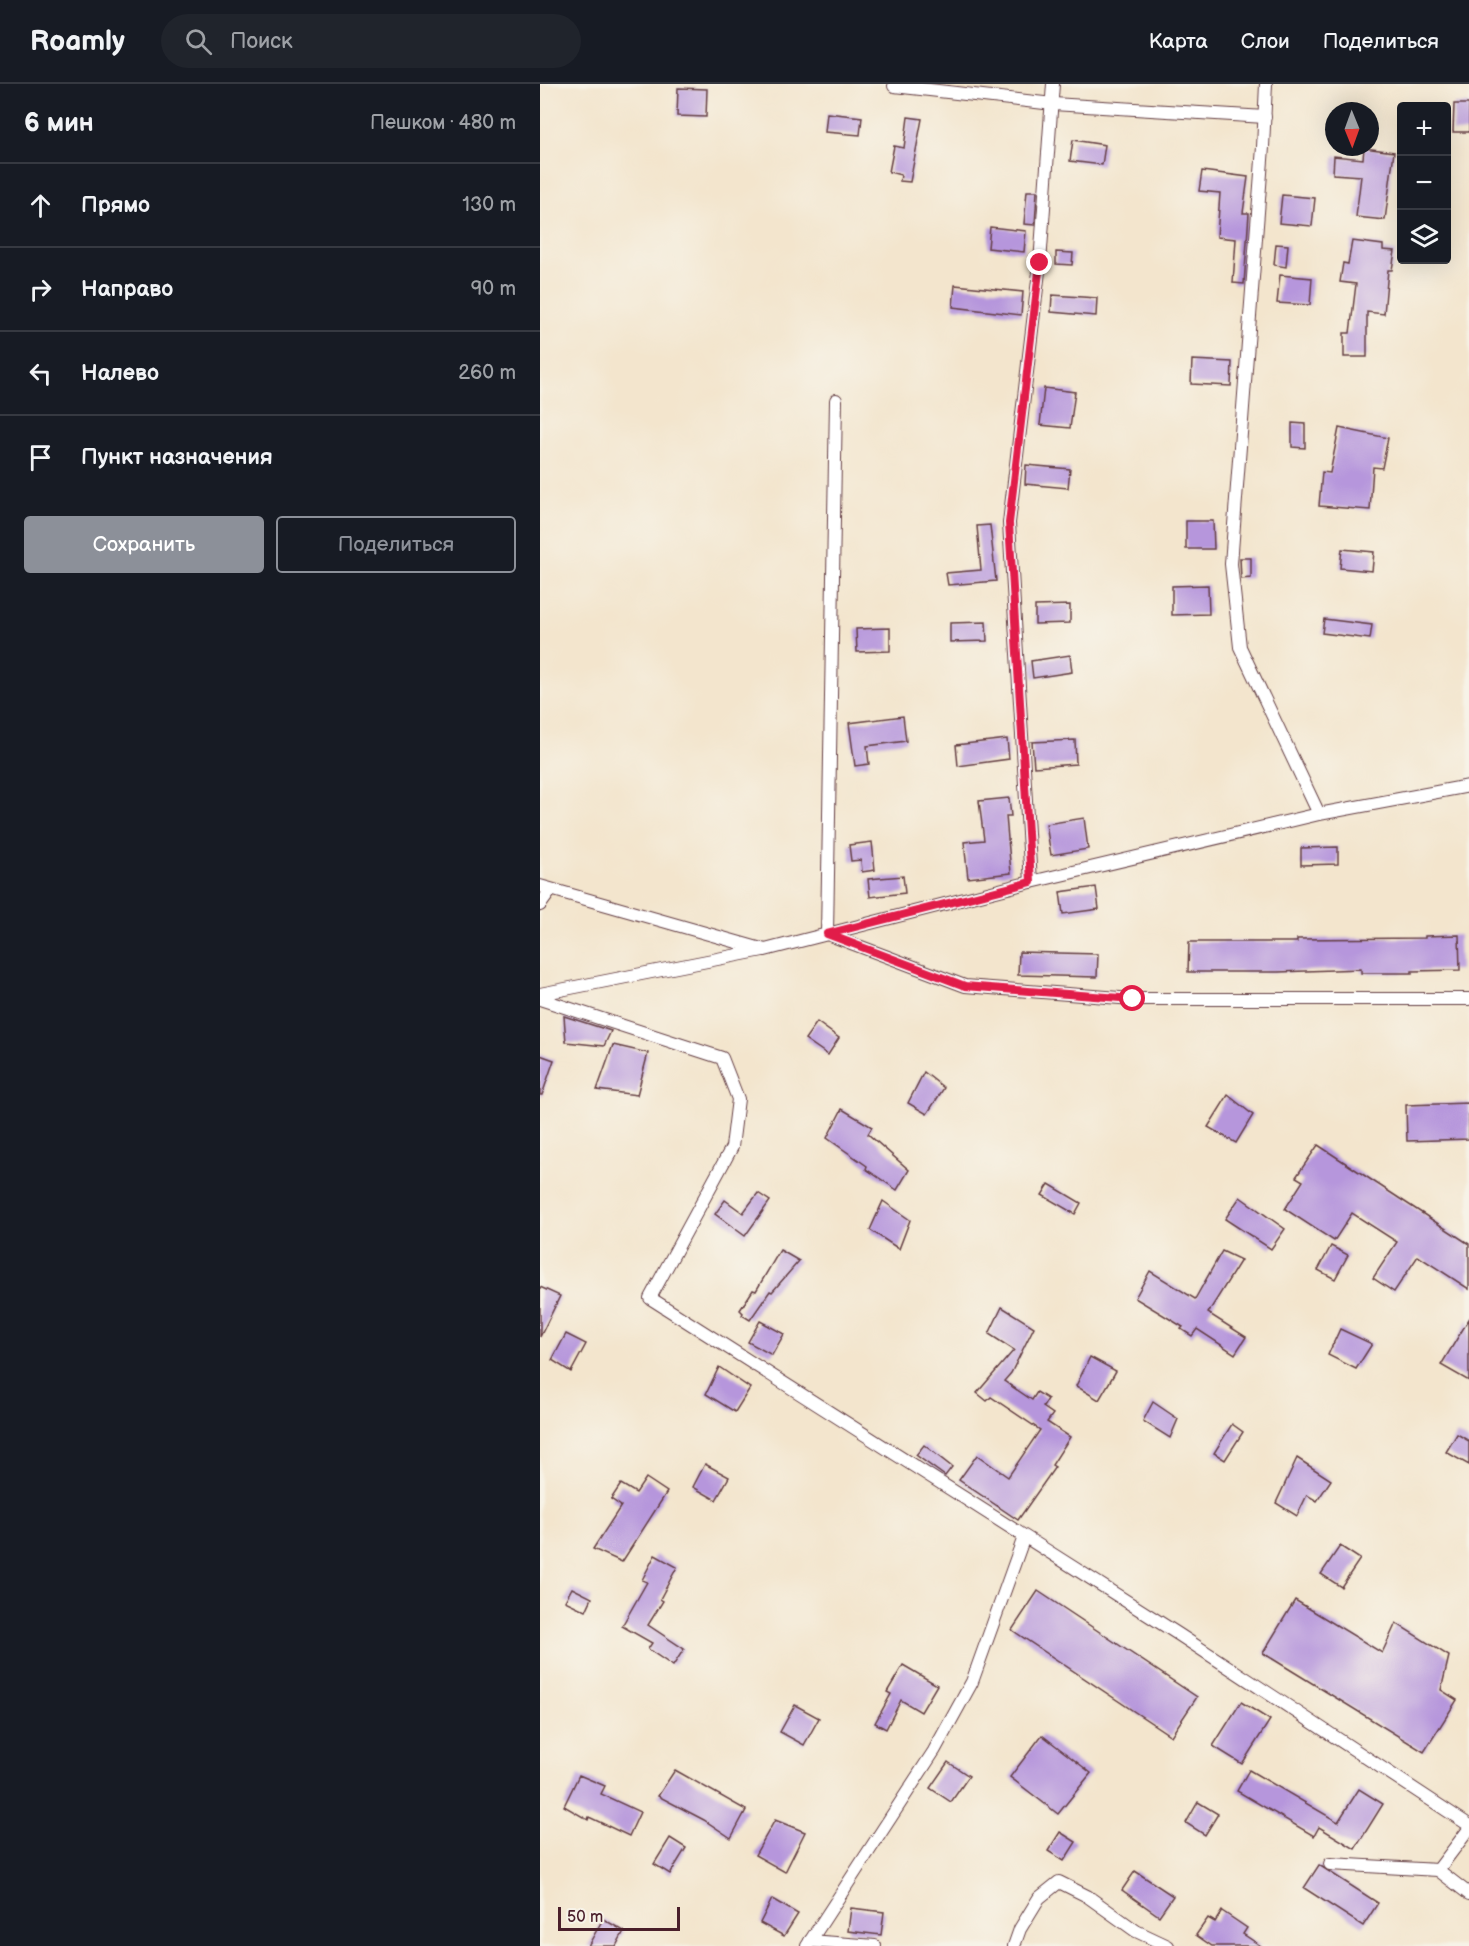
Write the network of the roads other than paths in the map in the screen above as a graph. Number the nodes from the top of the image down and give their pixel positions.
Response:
1 (1053, 84) edge
2 (1266, 84) edge
3 (894, 86) dead end
4 (1053, 104) junction
5 (1264, 117) junction
6 (836, 400) dead end
7 (1469, 786) edge
8 (1319, 814) junction
9 (1031, 882) junction
10 (546, 888) edge
11 (540, 905) edge
12 (827, 934) junction
13 (765, 950) junction
14 (540, 993) edge
15 (540, 999) edge
16 (1469, 999) edge
17 (1024, 1537) junction
18 (1469, 1825) edge
19 (1469, 1829) edge
20 (1330, 1864) dead end
21 (1438, 1870) junction
22 (1469, 1894) edge
23 (808, 1944) edge
24 (875, 1946) edge
25 (1014, 1946) edge
26 (1168, 1946) edge

1 - 4 street
2 - 5 street
3 - 4 street
4 - 5 street
4 - 9 street
5 - 8 street
6 - 12 street
7 - 8 street
8 - 9 street
9 - 12 street
10 - 11 street
10 - 13 street
12 - 13 street
12 - 16 street
13 - 14 street
15 - 17 street
17 - 18 street
17 - 23 street
19 - 21 street
20 - 21 street
21 - 22 street
23 - 24 street
25 - 26 street

